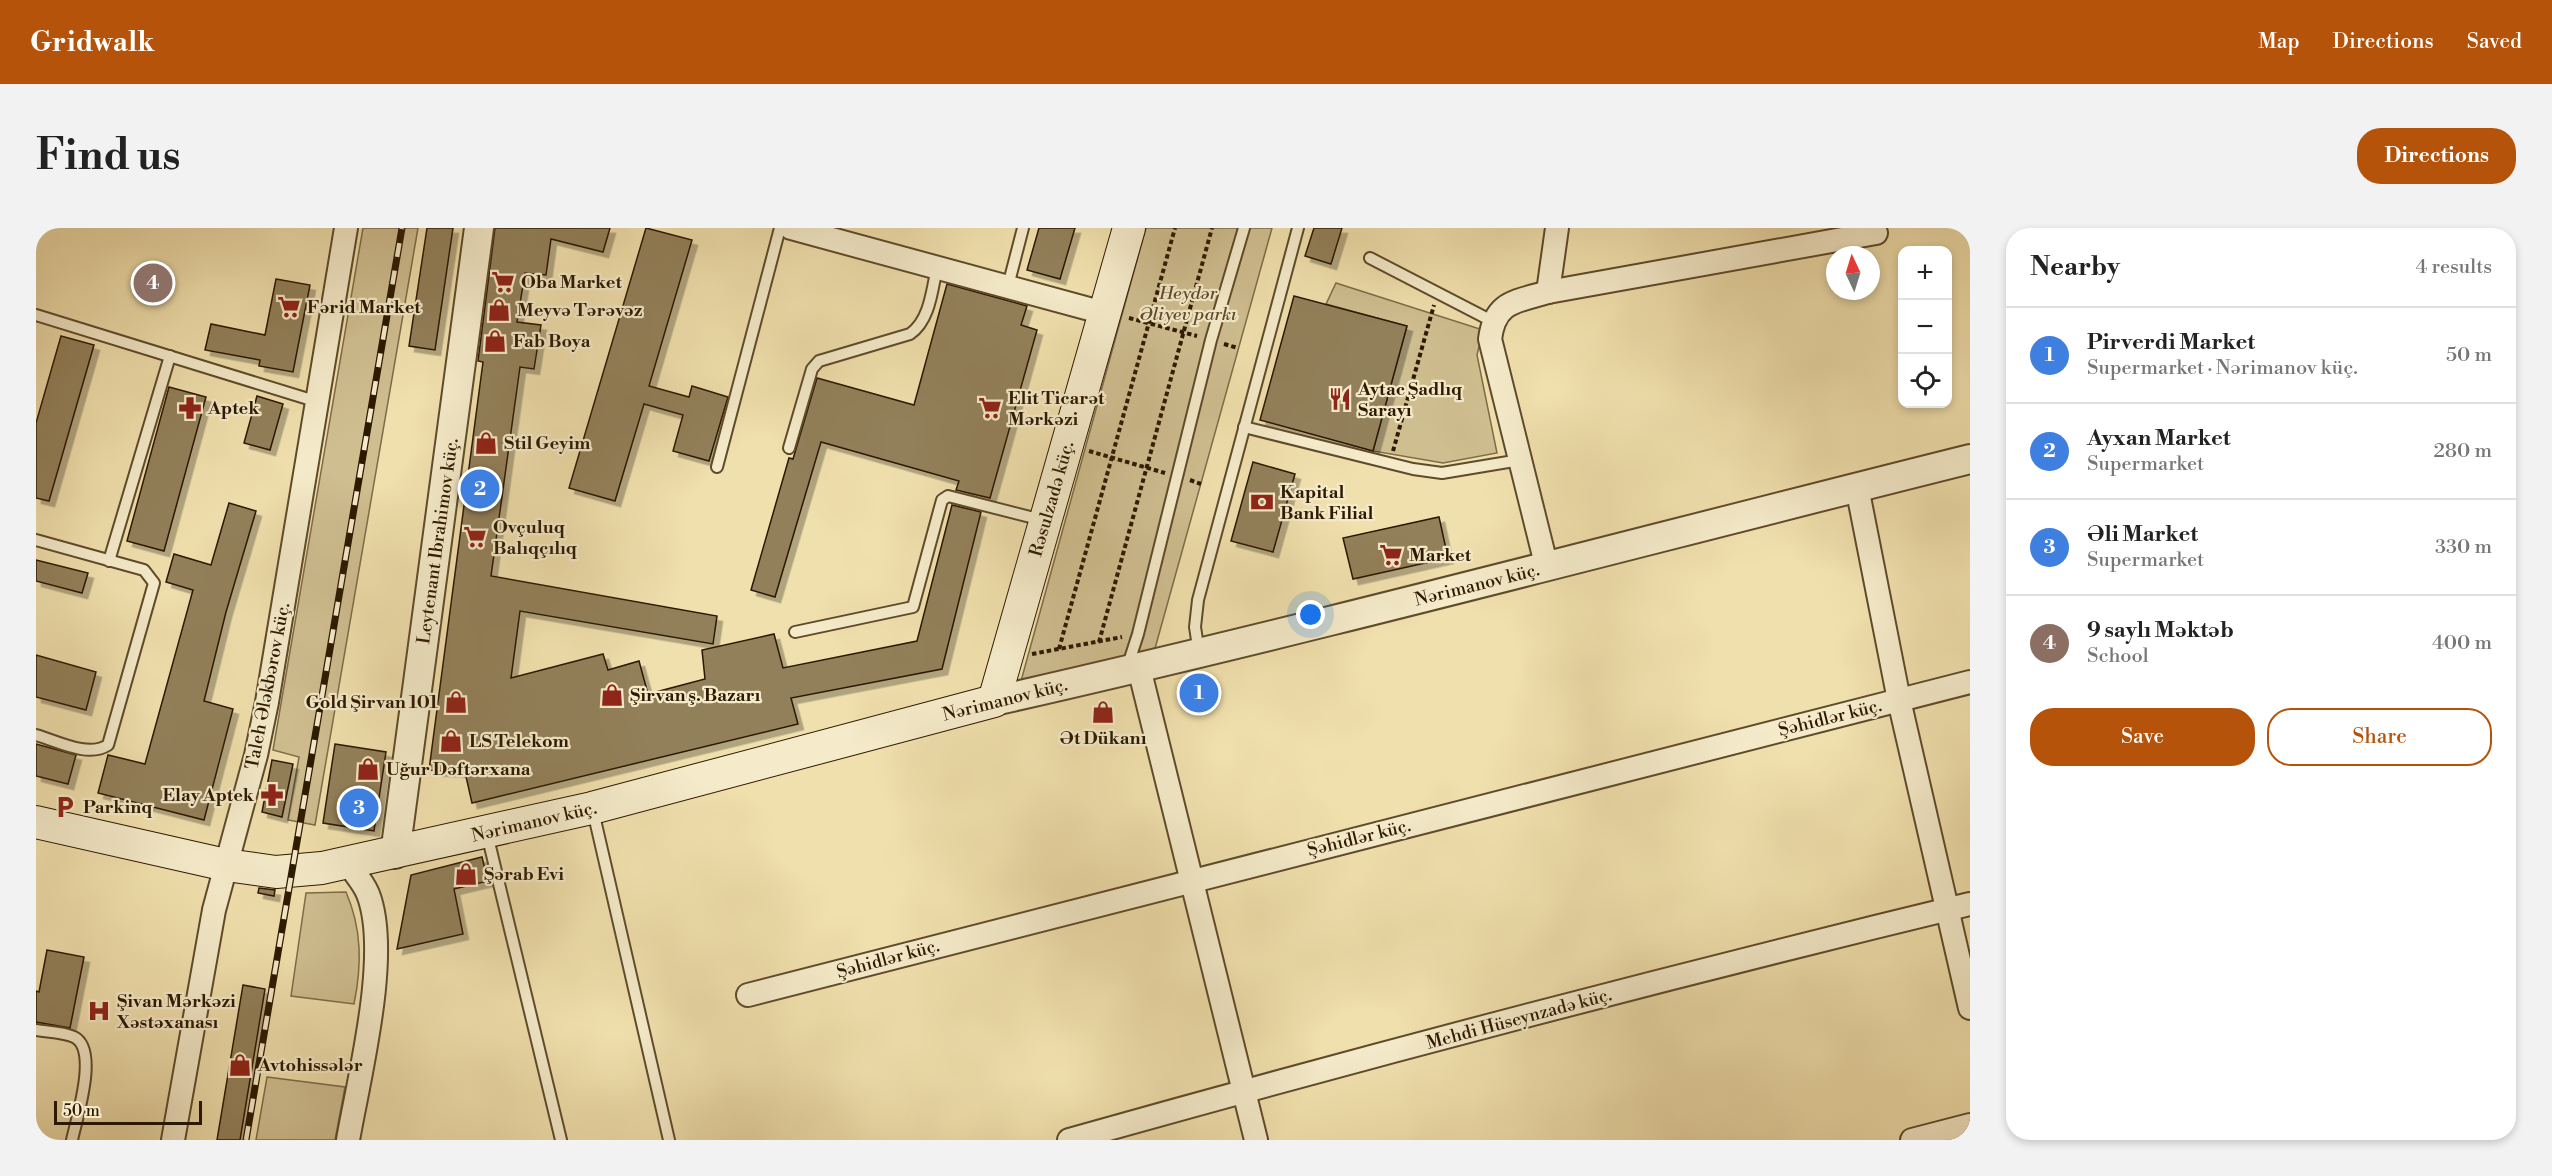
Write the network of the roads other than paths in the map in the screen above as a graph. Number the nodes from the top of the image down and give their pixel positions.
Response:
1 (346, 228) edge
2 (479, 228) edge
3 (780, 228) edge
4 (790, 228) edge
5 (1023, 228) edge
6 (1129, 228) edge
7 (1244, 228) edge
8 (1298, 228) edge
9 (1557, 228) edge
10 (1876, 233) dead end
11 (1370, 258) dead end
12 (938, 267) junction
13 (1008, 286) junction
14 (1548, 292) junction
15 (1113, 314) junction
16 (36, 315) edge
17 (1492, 321) junction
18 (170, 356) junction
19 (318, 402) junction
20 (1244, 428) junction
21 (789, 448) dead end
22 (1970, 459) edge
23 (1520, 460) junction
24 (717, 467) dead end
25 (1857, 487) junction
26 (1046, 521) junction
27 (36, 540) edge
28 (109, 561) junction
29 (1547, 568) junction
30 (795, 632) dead end
31 (1199, 653) junction
32 (1132, 670) junction
33 (1970, 682) edge
34 (1899, 700) junction
35 (994, 701) junction
36 (36, 735) edge
37 (592, 808) junction
38 (36, 822) edge
39 (486, 833) junction
40 (395, 854) junction
41 (348, 864) junction
42 (226, 865) junction
43 (1192, 880) junction
44 (1970, 904) edge
45 (1946, 910) junction
46 (748, 995) dead end
47 (1970, 1008) edge
48 (36, 1030) edge
49 (1244, 1091) junction
50 (1970, 1125) edge
51 (72, 1140) edge
52 (173, 1140) edge
53 (348, 1140) edge
54 (561, 1140) edge
55 (669, 1140) edge
56 (1069, 1140) edge
57 (1256, 1140) edge
58 (1912, 1140) edge

1 - 19 street, Taleh Ələkbərov küç.
2 - 40 street, Leytenant Ibrahimov küç.
3 - 24 lane
4 - 12 street
5 - 13 lane
6 - 15 main road, Rəsulzadə küç.
7 - 32 lane
8 - 20 lane
9 - 14 street
10 - 14 street
11 - 17 lane
12 - 13 street
12 - 21 lane
13 - 15 street
14 - 17 street
15 - 26 main road, Rəsulzadə küç.
16 - 18 lane
17 - 23 street
18 - 19 lane
18 - 28 lane
19 - 42 street, Taleh Ələkbərov küç.
20 - 23 lane
20 - 31 lane
22 - 25 street, Nərimanov küç.
23 - 29 street
25 - 29 street, Nərimanov küç.
25 - 34 street
26 - 30 lane
26 - 35 main road, Rəsulzadə küç.
27 - 28 lane
28 - 36 lane
29 - 31 street, Nərimanov küç.
31 - 32 street, Nərimanov küç.
32 - 35 street, Nərimanov küç.
32 - 43 street
33 - 34 street, Şəhidlər küç.
34 - 43 street, Şəhidlər küç.
34 - 45 street
35 - 37 main road, Nərimanov küç.
37 - 39 main road, Nərimanov küç.
37 - 55 lane
38 - 42 main road, Nərimanov küç.
39 - 40 main road, Nərimanov küç.
39 - 54 lane
40 - 41 main road, Nərimanov küç.
41 - 42 main road, Nərimanov küç.
41 - 53 street
42 - 52 street, Taleh Ələkbərov küç.
43 - 46 street, Şəhidlər küç.
43 - 49 street
44 - 45 street, Mehdi Hüseynzadə küç.
45 - 47 street
45 - 49 street, Mehdi Hüseynzadə küç.
48 - 51 lane
49 - 56 street, Mehdi Hüseynzadə küç.
49 - 57 street
50 - 58 street

